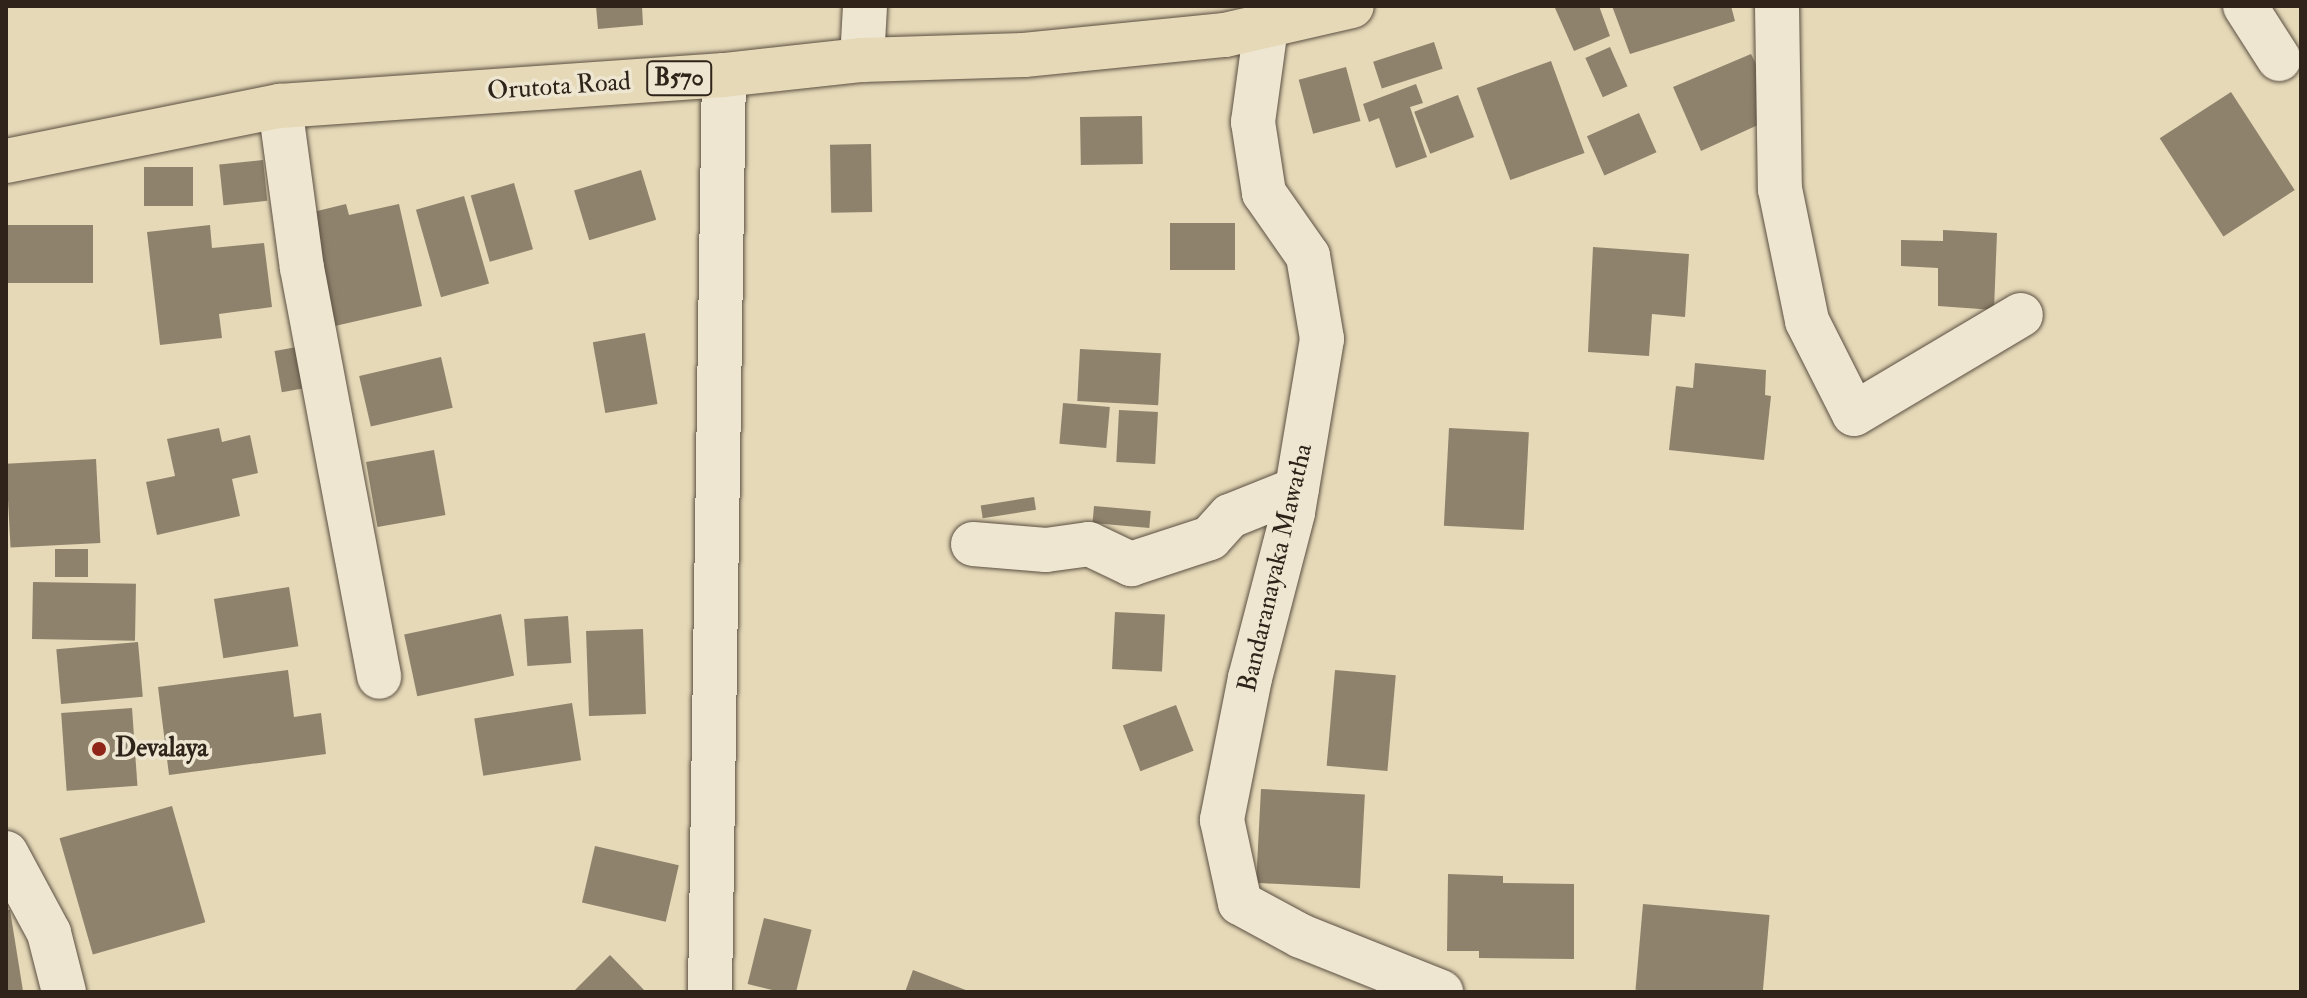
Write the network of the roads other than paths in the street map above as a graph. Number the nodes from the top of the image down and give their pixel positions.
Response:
1 (865, 6) edge
2 (1352, 6) edge
3 (1777, 6) edge
4 (2245, 6) edge
5 (1266, 27) junction
6 (2279, 59) dead end
7 (862, 60) junction
8 (724, 75) junction
9 (280, 106) junction
10 (6, 161) edge
11 (2021, 315) dead end
12 (1297, 489) junction
13 (973, 544) dead end
14 (379, 677) dead end
15 (6, 853) edge
16 (64, 992) edge
17 (710, 992) edge
18 (1441, 992) edge

1 - 7 street
2 - 5 main road, Orutota Road / B570
3 - 11 street
4 - 6 street
5 - 7 main road, Orutota Road / B570
5 - 12 street, Bandaranayaka Mawatha
7 - 8 main road, Orutota Road / B570
8 - 9 main road, Orutota Road / B570
8 - 17 street
9 - 10 main road, Orutota Road / B570
9 - 14 street
12 - 13 street
12 - 18 street, Bandaranayaka Mawatha
15 - 16 street

